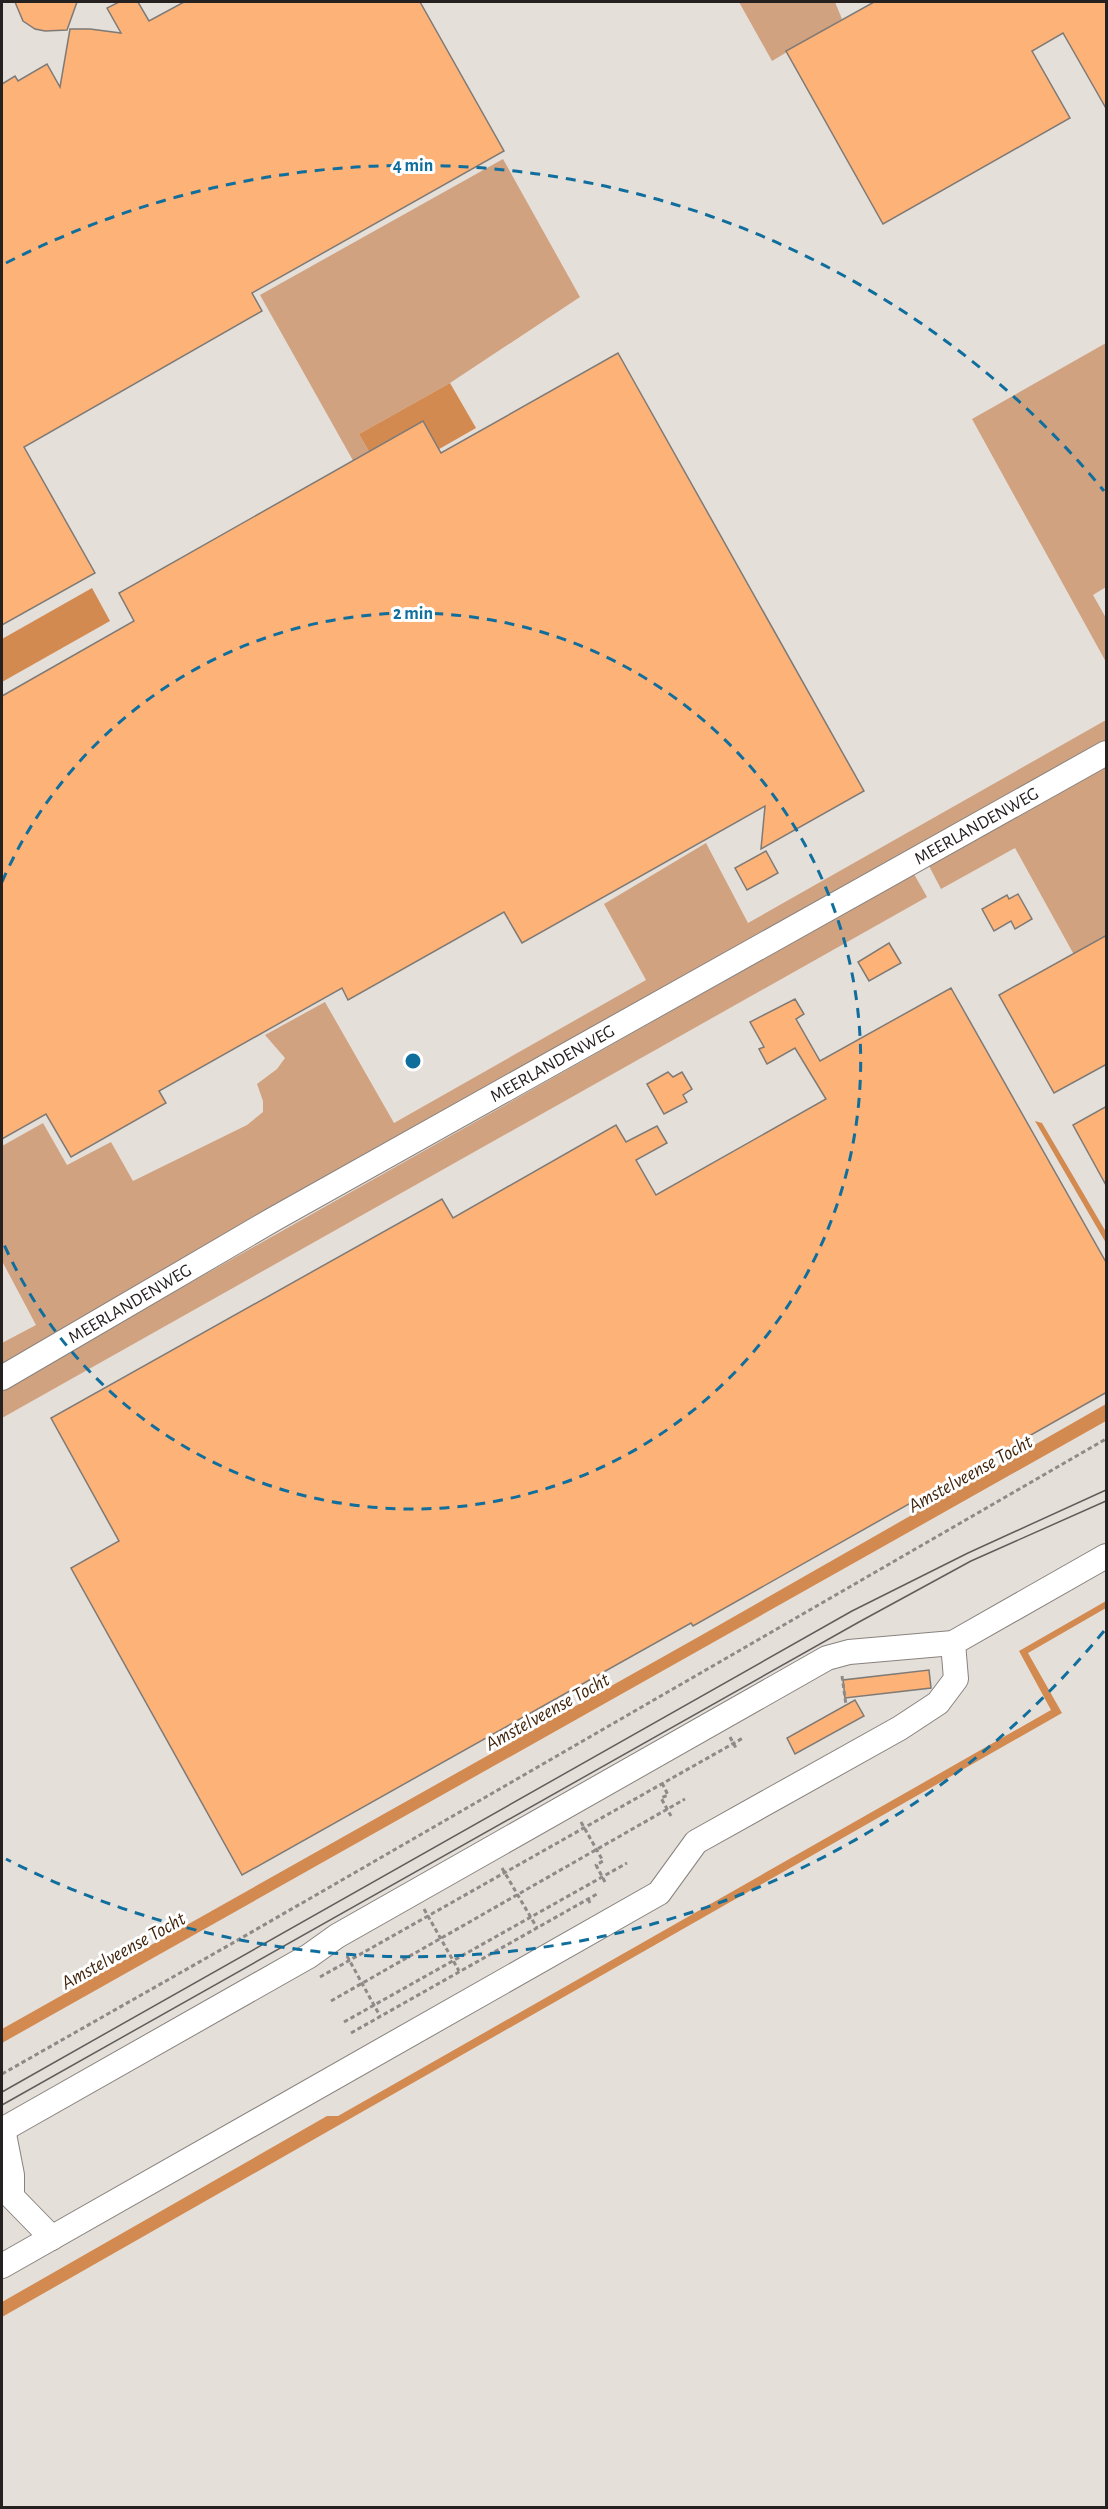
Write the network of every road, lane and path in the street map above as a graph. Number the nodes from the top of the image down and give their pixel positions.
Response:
1 (1107, 753) edge
2 (2, 1378) edge
3 (1107, 1439) edge
4 (1107, 1556) edge
5 (953, 1643) junction
6 (743, 1738) dead end
7 (658, 1777) dead end
8 (662, 1783) junction
9 (685, 1799) dead end
10 (667, 1809) junction
11 (671, 1816) dead end
12 (578, 1817) dead end
13 (585, 1828) junction
14 (597, 1851) junction
15 (499, 1862) dead end
16 (627, 1863) dead end
17 (505, 1874) junction
18 (603, 1876) junction
19 (605, 1882) dead end
20 (597, 1894) dead end
21 (518, 1896) junction
22 (588, 1899) junction
23 (422, 1905) dead end
24 (591, 1905) dead end
25 (428, 1916) junction
26 (530, 1917) junction
27 (537, 1928) junction
28 (440, 1939) junction
29 (513, 1941) junction
30 (516, 1947) dead end
31 (452, 1961) junction
32 (459, 1971) junction
33 (320, 1977) dead end
34 (435, 1985) junction
35 (438, 1990) dead end
36 (331, 2001) dead end
37 (345, 2022) dead end
38 (351, 2033) dead end
39 (2, 2074) edge
40 (2, 2130) edge
41 (52, 2238) junction
42 (2, 2266) edge

1 - 2 street, MEERLANDENWEG
3 - 39 path
4 - 5 street
5 - 40 street
5 - 41 street
6 - 8 path
7 - 8 path
8 - 10 path
8 - 13 path
9 - 10 path
10 - 11 path
10 - 14 path
12 - 13 path
13 - 14 path
13 - 17 path
14 - 18 path
14 - 21 path
15 - 17 path
16 - 18 path
17 - 21 path
17 - 25 path
18 - 19 path
18 - 26 path
20 - 22 path
21 - 26 path
21 - 28 path
22 - 24 path
22 - 27 path
23 - 25 path
25 - 28 path
25 - 33 path
26 - 27 path
26 - 31 path
27 - 29 path
28 - 31 path
28 - 36 path
29 - 30 path
29 - 32 path
31 - 32 path
31 - 37 path
32 - 34 path
34 - 35 path
34 - 38 path
40 - 41 street
41 - 42 street

